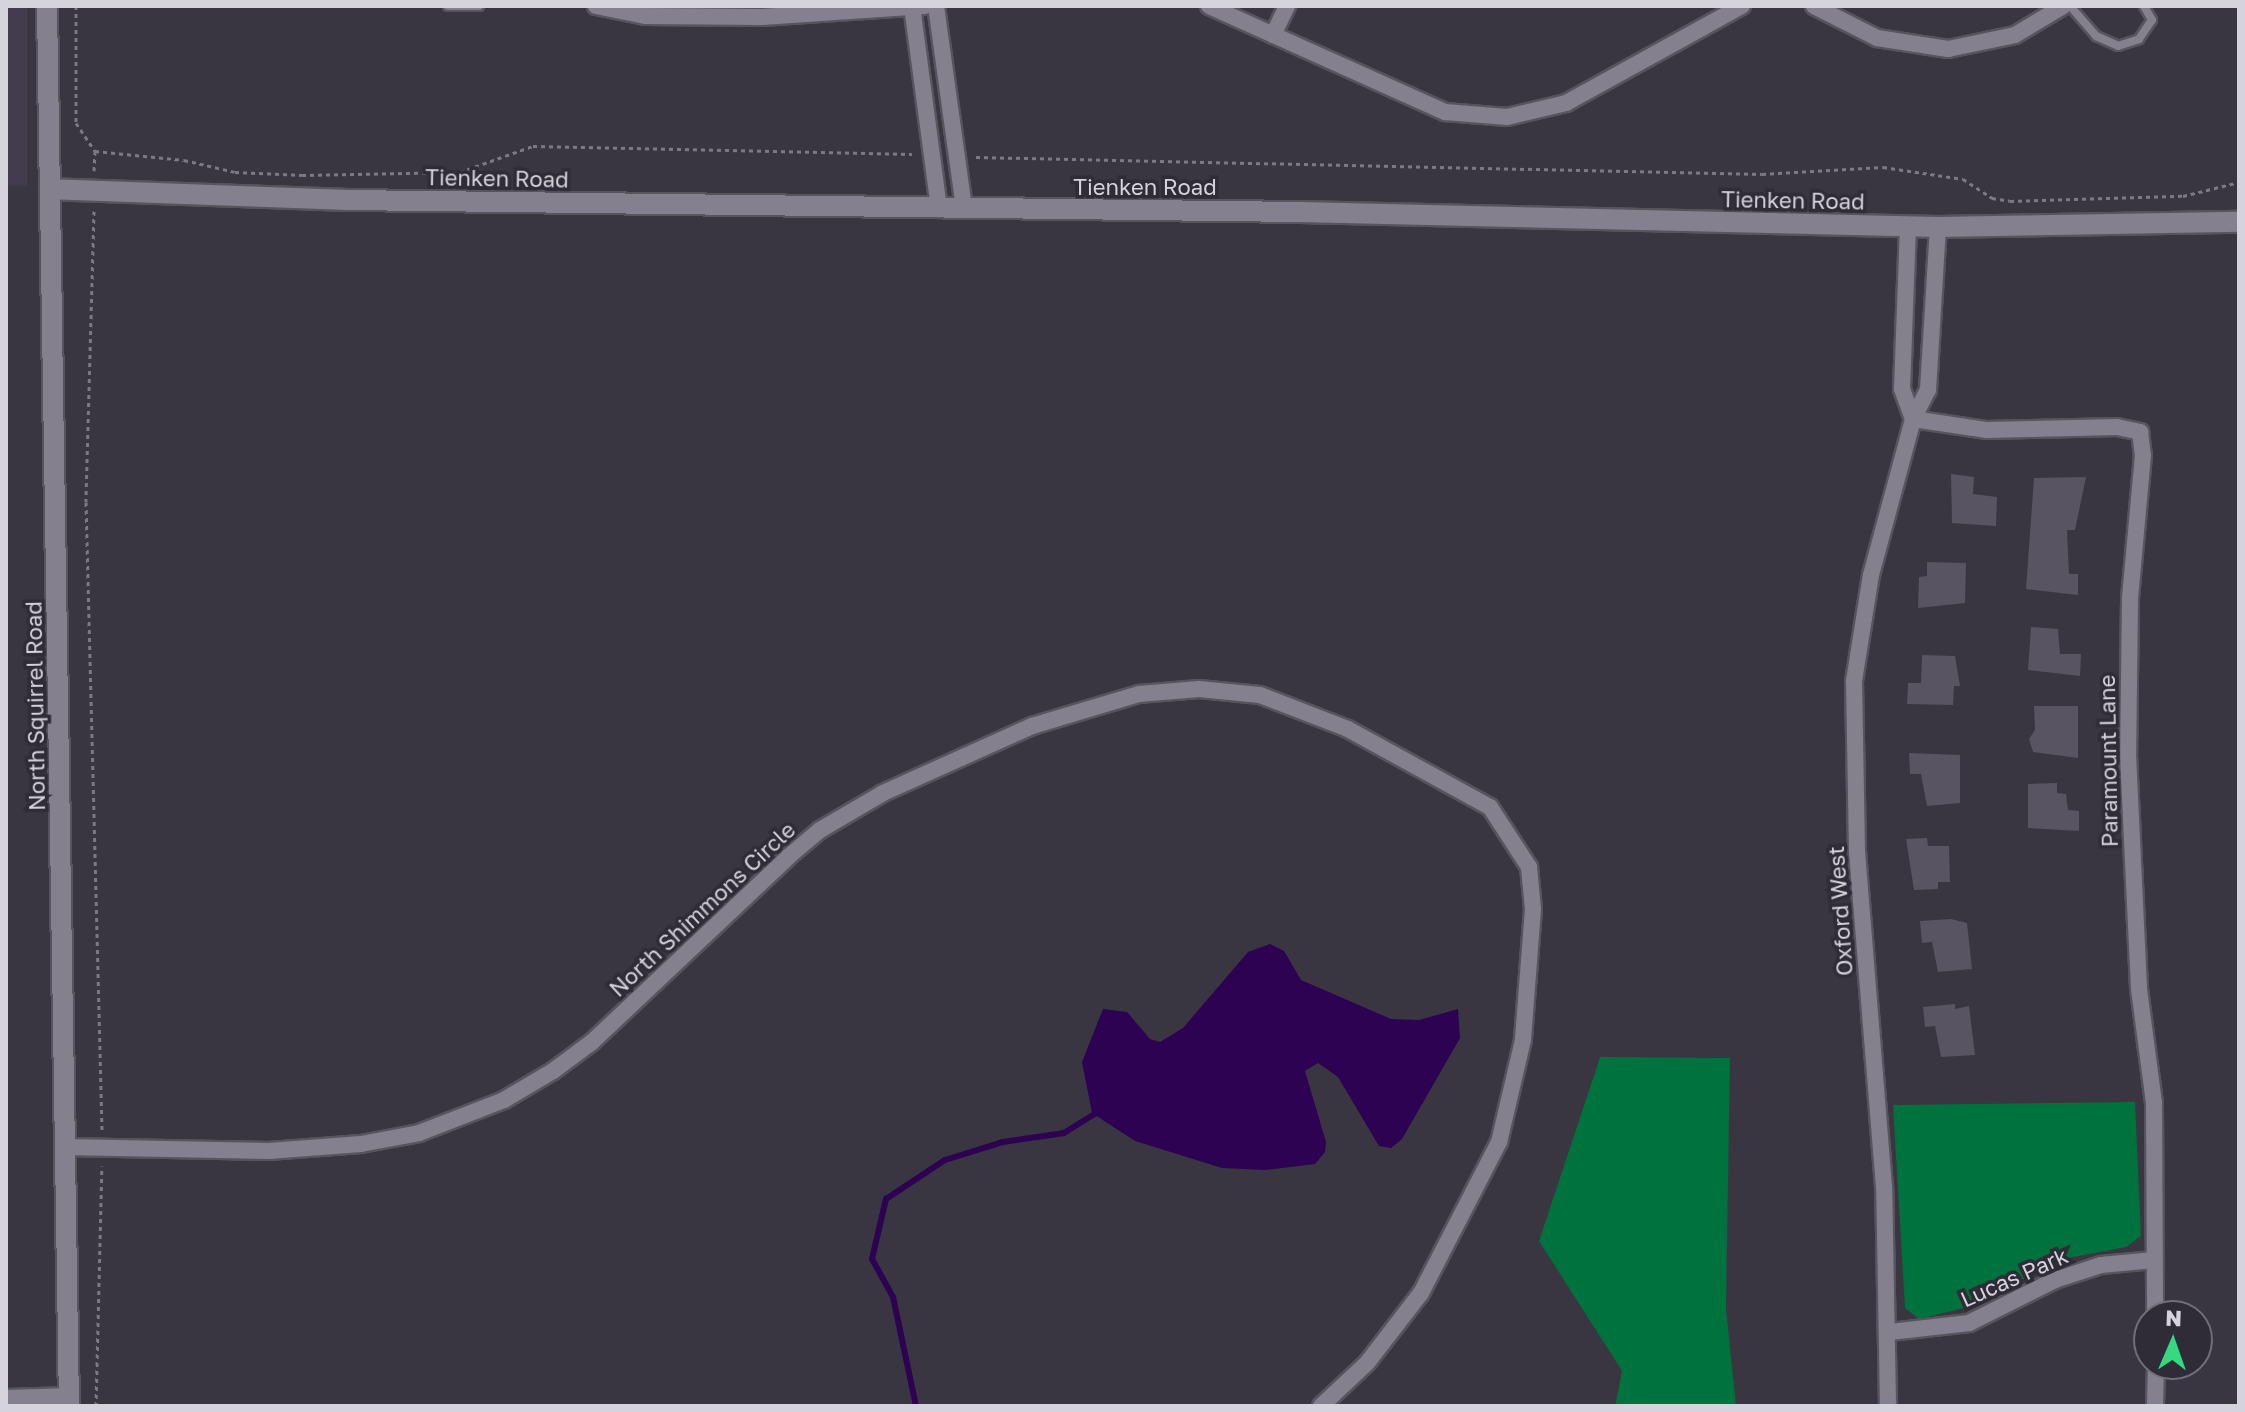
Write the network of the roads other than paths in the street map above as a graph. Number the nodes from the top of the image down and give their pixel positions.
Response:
1 (47, 6) edge
2 (448, 6) edge
3 (479, 6) edge
4 (596, 6) edge
5 (936, 6) edge
6 (1209, 6) edge
7 (1287, 6) edge
8 (1742, 6) edge
9 (1814, 6) edge
10 (2063, 6) edge
11 (2070, 6) edge
12 (2144, 6) edge
13 (916, 7) edge
14 (1273, 35) junction
15 (50, 189) junction
16 (939, 209) junction
17 (964, 209) junction
18 (2239, 222) edge
19 (1908, 226) junction
20 (1938, 227) junction
21 (1913, 419) junction
22 (65, 1147) junction
23 (2154, 1260) junction
24 (2155, 1300) edge
25 (1890, 1332) junction
26 (2156, 1380) edge
27 (6, 1398) edge
28 (69, 1401) edge
29 (1321, 1406) edge
30 (1888, 1406) edge
31 (2155, 1406) edge

1 - 15 street, North Squirrel Road
2 - 3 lane
4 - 13 street
5 - 17 street
6 - 14 street
7 - 14 street
8 - 14 street
9 - 10 street
11 - 12 lane
13 - 16 street
15 - 16 street, Tienken Road
15 - 22 street, North Squirrel Road
16 - 17 street, Tienken Road
17 - 19 street, Tienken Road
18 - 20 street, Tienken Road
19 - 20 street, Tienken Road
19 - 21 street
20 - 21 street, Oxford West
21 - 23 street, Paramount Lane
21 - 25 street, Oxford West
22 - 28 street, North Squirrel Road
22 - 29 street, North Shimmons Circle
23 - 24 street, Paramount Lane
23 - 25 street, Lucas Park
25 - 30 street, Oxford West
26 - 31 street
27 - 28 street

